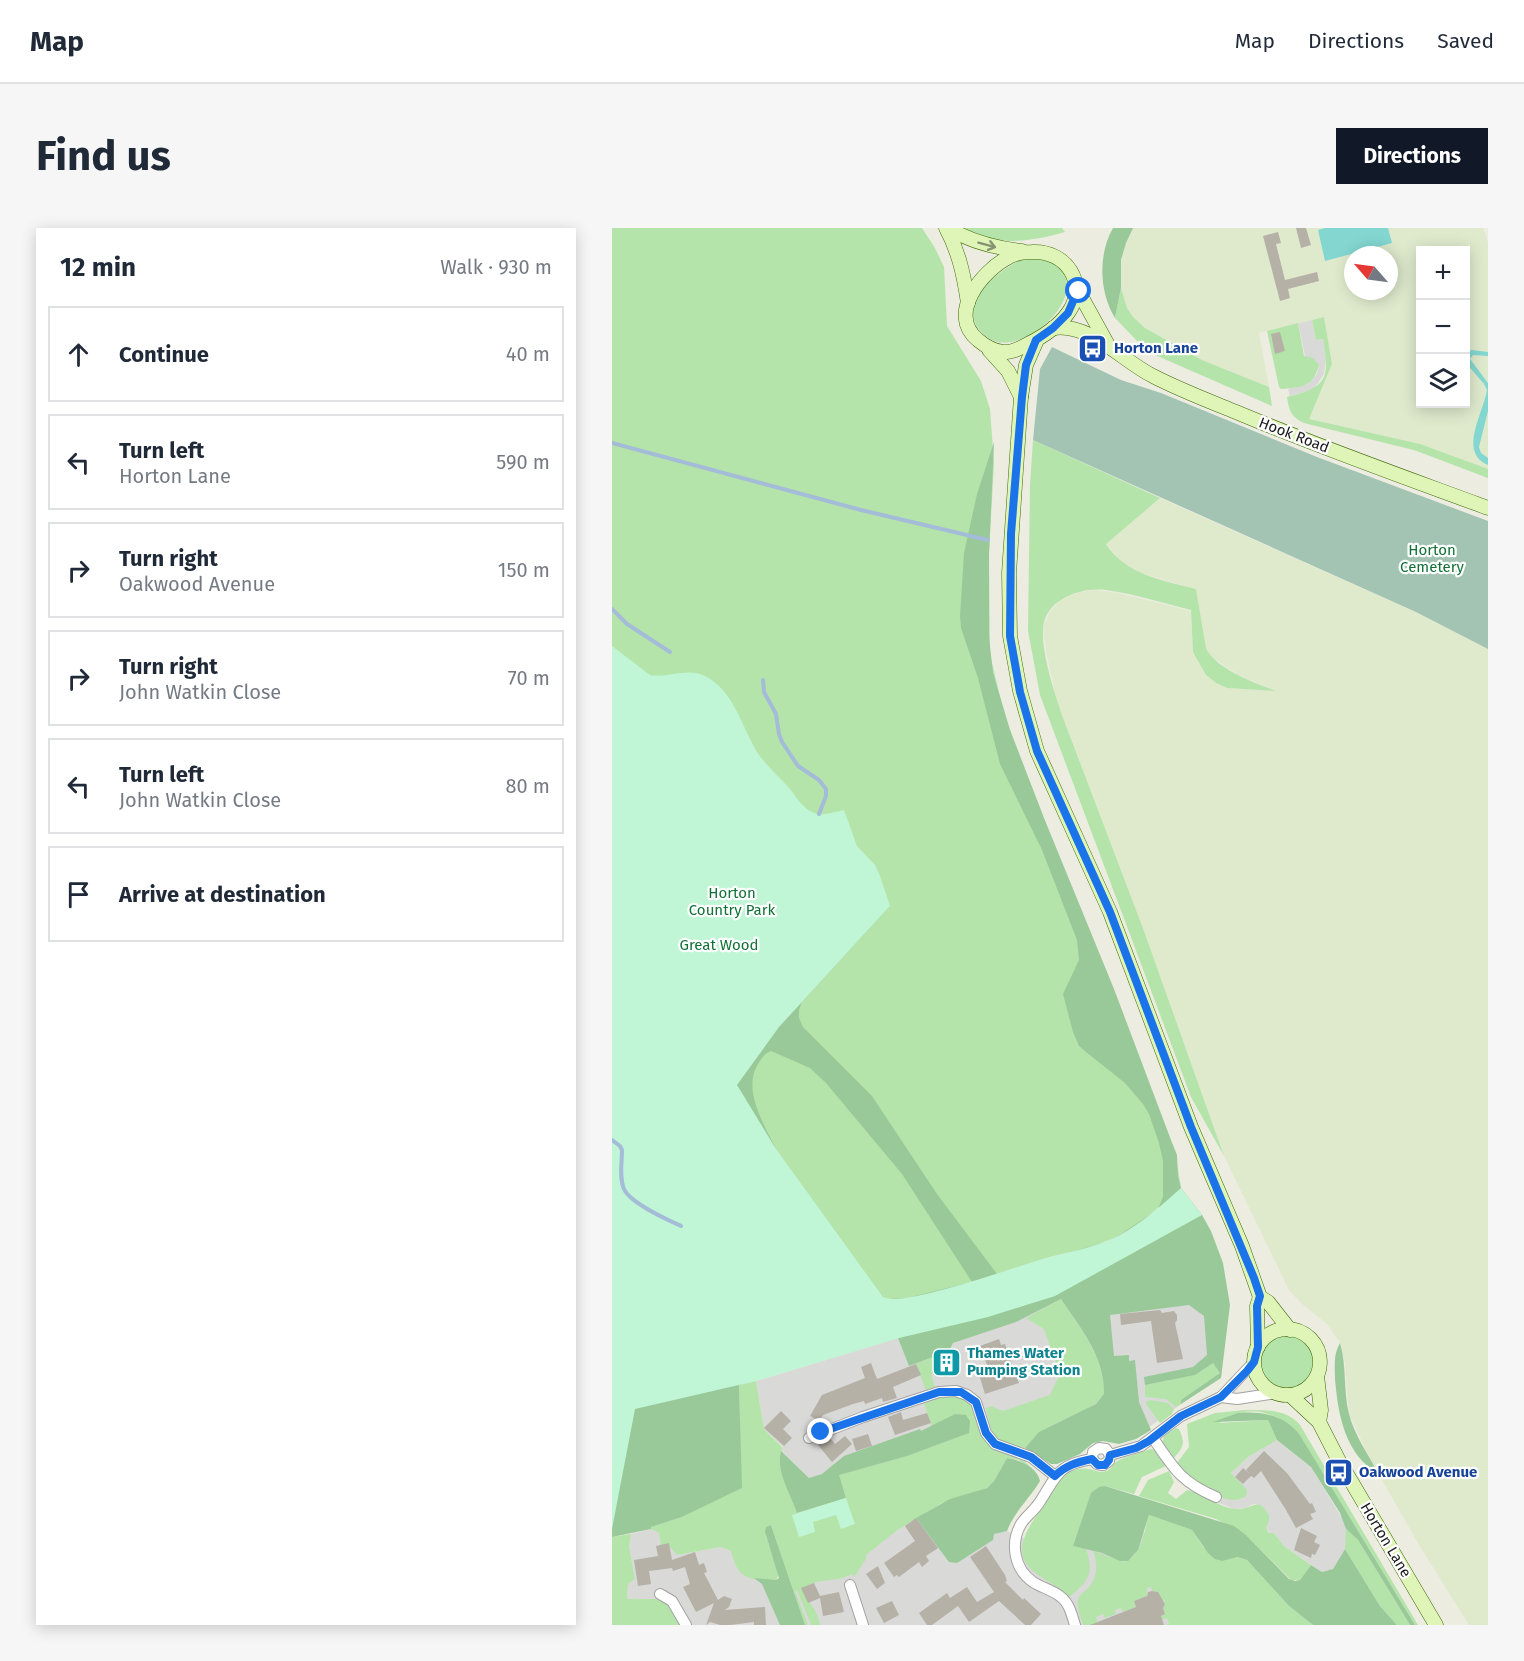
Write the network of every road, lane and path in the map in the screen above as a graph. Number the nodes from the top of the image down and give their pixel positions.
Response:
1 (947, 228) edge
2 (1029, 252) junction
3 (1075, 285) junction
4 (968, 303) junction
5 (1053, 328) junction
6 (1036, 340) junction
7 (982, 344) junction
8 (1108, 345) junction
9 (1022, 397) junction
10 (1488, 508) edge
11 (1260, 1296) junction
12 (1290, 1330) junction
13 (1258, 1347) junction
14 (1254, 1362) junction
15 (1317, 1376) junction
16 (1283, 1394) junction
17 (1221, 1397) junction
18 (1319, 1422) junction
19 (809, 1437) dead end
20 (1153, 1438) junction
21 (1055, 1476) junction
22 (1216, 1497) dead end
23 (850, 1585) dead end
24 (660, 1594) dead end
25 (686, 1625) edge
26 (863, 1625) edge
27 (1075, 1625) edge
28 (1436, 1625) edge

1 -> 2 street
1 - 4 street
2 - 3 street
2 - 4 street
3 - 5 street
3 - 8 street, Hook Road
4 - 7 street
5 - 6 street
5 - 8 street, Hook Road
6 - 7 street
6 - 9 street
7 - 9 street
8 - 10 street, Hook Road
9 - 11 street
11 - 12 street
11 - 13 street
12 - 13 street
12 - 15 street
13 - 14 street
14 - 16 street
14 - 17 street
15 - 16 street
15 - 18 street, Horton Lane
16 - 17 street
16 - 18 street, Horton Lane
17 - 20 street
18 - 28 street, Horton Lane
19 - 21 street
20 - 21 street
20 - 22 street
21 - 27 street
23 - 26 street
24 - 25 street

